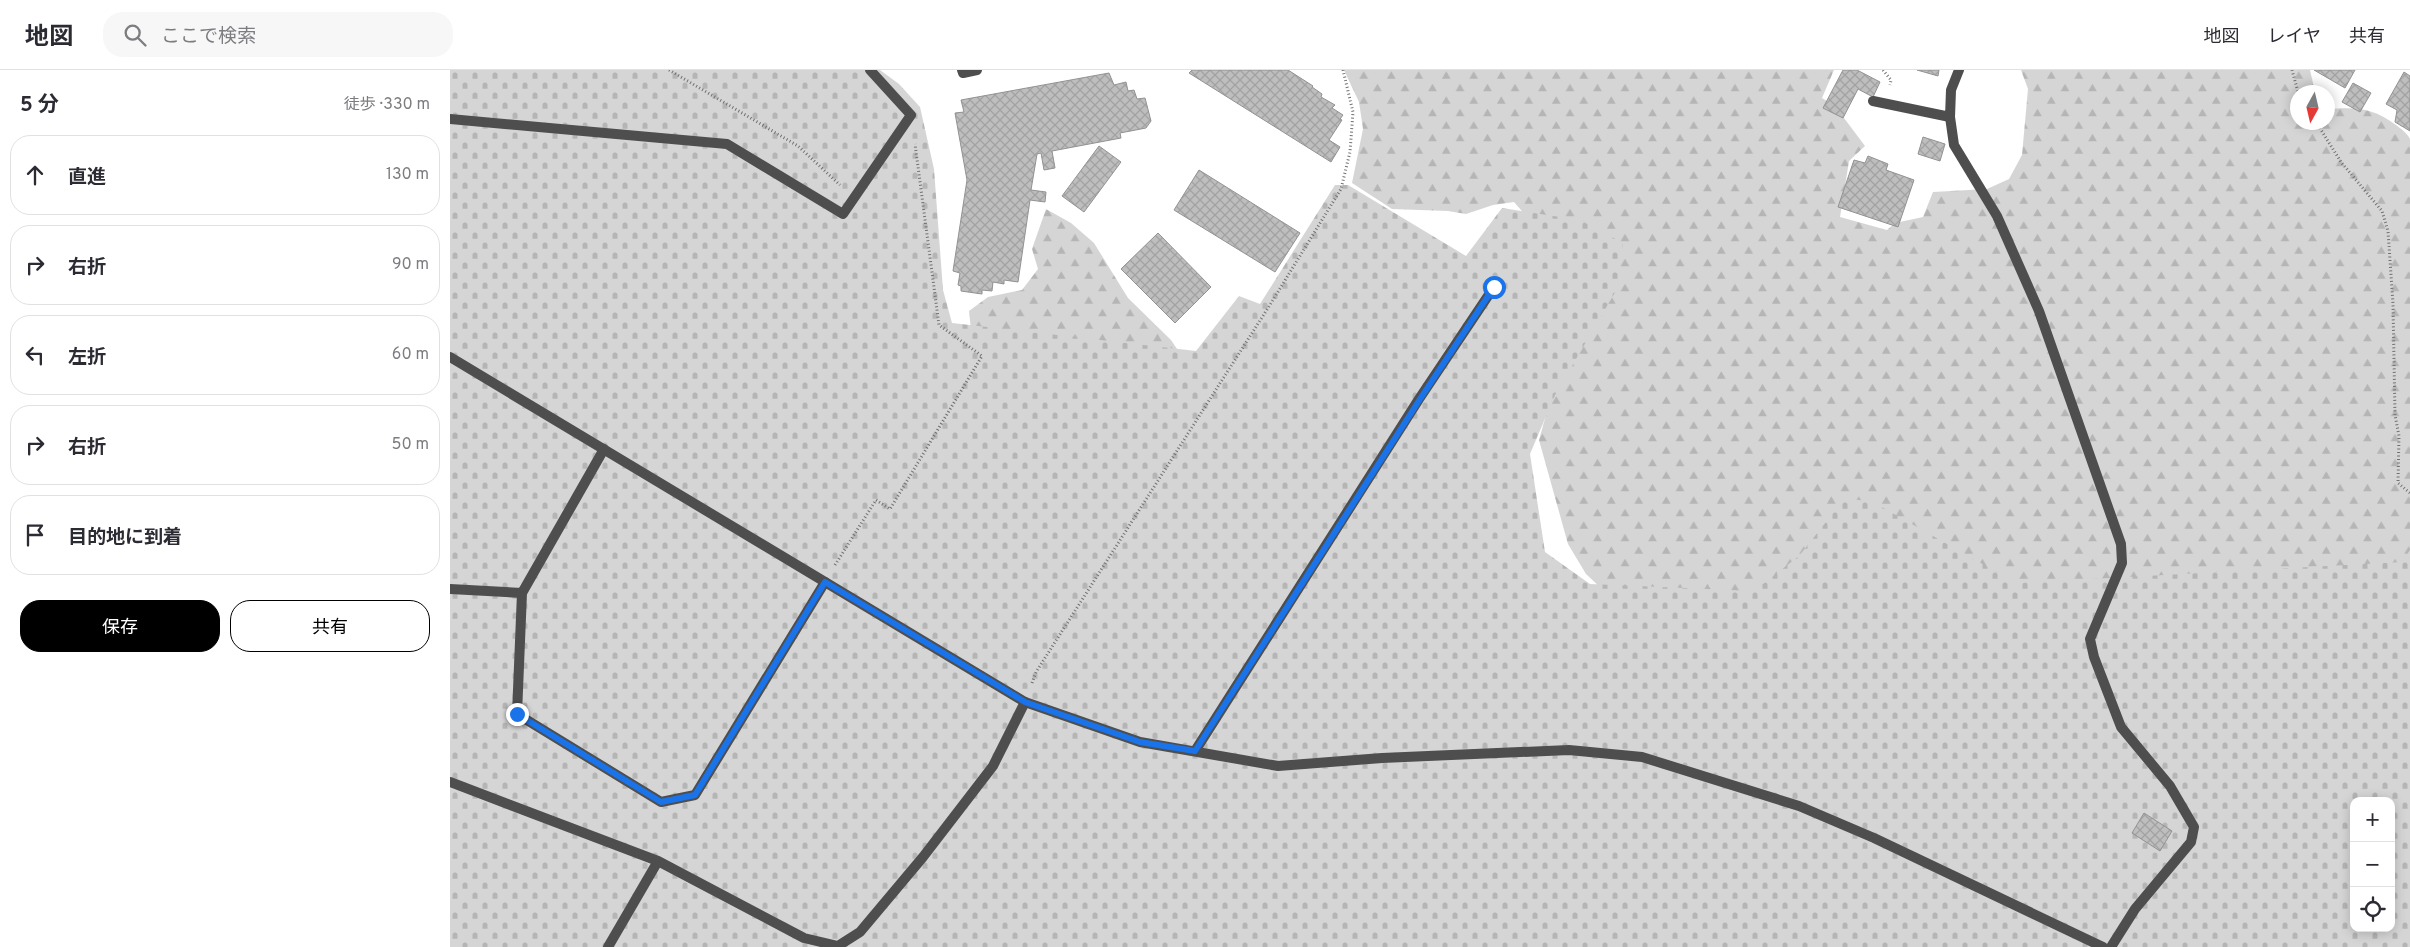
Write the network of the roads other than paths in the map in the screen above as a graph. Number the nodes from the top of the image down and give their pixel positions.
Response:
1 (870, 70) edge
2 (962, 70) edge
3 (977, 70) edge
4 (1959, 70) edge
5 (1873, 101) dead end
6 (1950, 117) junction
7 (450, 119) edge
8 (1494, 287) dead end
9 (450, 357) edge
10 (604, 449) junction
11 (825, 582) junction
12 (450, 589) edge
13 (522, 593) junction
14 (1025, 702) junction
15 (1195, 751) junction
16 (450, 782) edge
17 (658, 861) junction
18 (608, 947) edge
19 (2103, 947) edge
20 (2111, 947) edge

1 - 7 street
2 - 3 street
4 - 6 street
5 - 6 street
6 - 20 street
8 - 15 street
9 - 10 street
10 - 11 street
10 - 13 street
11 - 13 street
11 - 14 street
12 - 13 street
14 - 15 street
14 - 17 street
15 - 19 street
16 - 17 street
17 - 18 street

